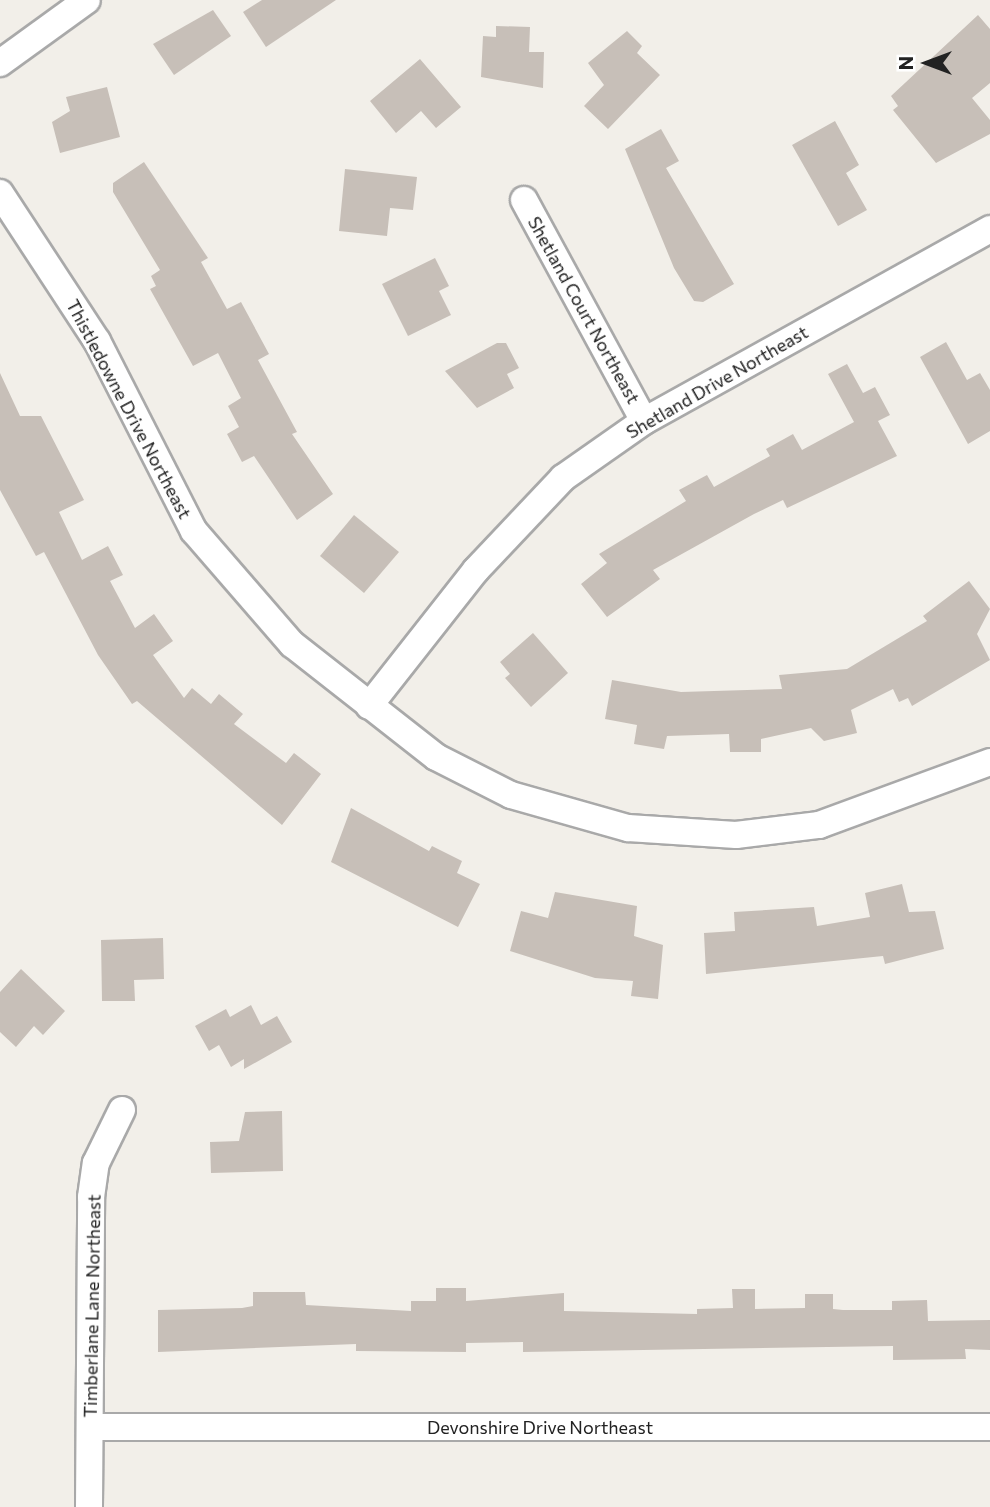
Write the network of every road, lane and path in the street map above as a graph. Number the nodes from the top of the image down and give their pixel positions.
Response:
1 (87, 0) edge
2 (0, 63) edge
3 (0, 193) edge
4 (524, 200) dead end
5 (990, 229) edge
6 (644, 421) junction
7 (369, 706) junction
8 (990, 762) edge
9 (122, 1110) dead end
10 (90, 1427) junction
11 (990, 1427) edge
12 (89, 1507) edge

1 - 2 street
3 - 7 street, Thistledowne Drive Northeast
4 - 6 street, Shetland Court Northeast
5 - 6 street, Shetland Drive Northeast
6 - 7 street, Shetland Drive Northeast
7 - 8 street, Thistledowne Drive Northeast
9 - 10 street, Timberlane Lane Northeast
10 - 11 street, Devonshire Drive Northeast
10 - 12 street, Timberlane Lane Northeast

